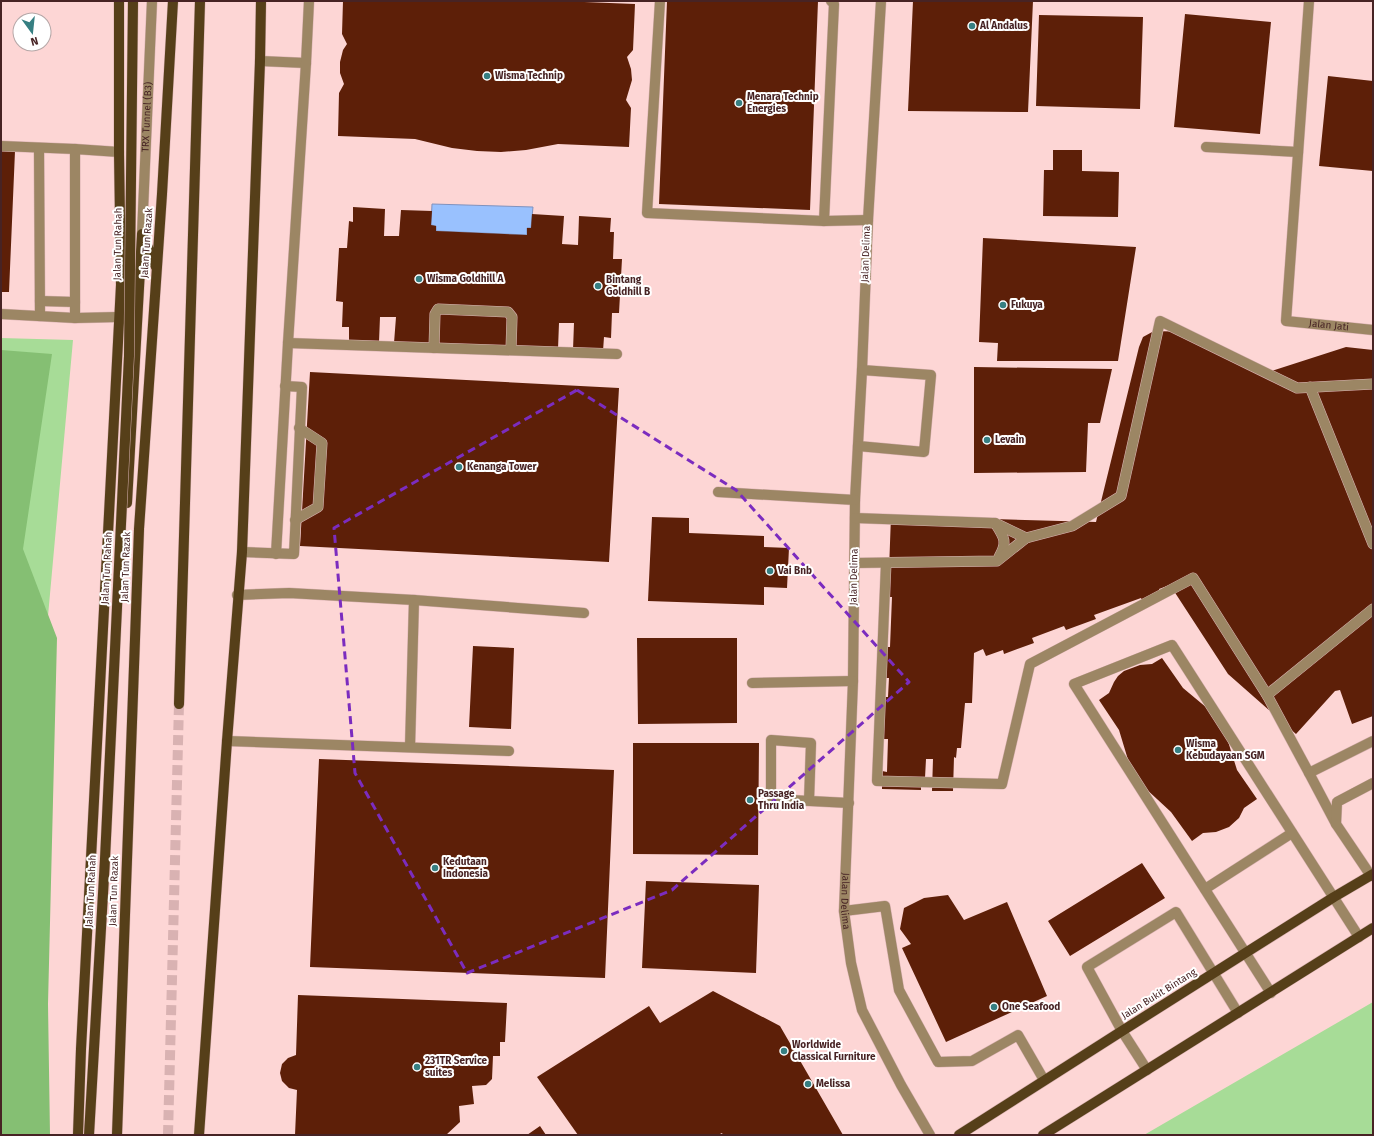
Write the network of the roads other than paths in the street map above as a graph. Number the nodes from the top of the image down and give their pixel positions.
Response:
1 (119, 1) edge
2 (133, 1) edge
3 (152, 1) edge
4 (173, 1) edge
5 (200, 1) edge
6 (261, 1) edge
7 (309, 1) edge
8 (660, 1) edge
9 (831, 1) edge
10 (881, 1) edge
11 (1309, 1) edge
12 (260, 62) junction
13 (306, 63) junction
14 (1, 146) edge
15 (1206, 147) dead end
16 (39, 148) junction
17 (75, 149) junction
18 (119, 152) junction
19 (1298, 152) junction
20 (868, 220) junction
21 (824, 221) junction
22 (142, 234) junction
23 (157, 269) junction
24 (40, 301) junction
25 (75, 302) junction
26 (1, 314) edge
27 (40, 316) junction
28 (119, 317) junction
29 (75, 318) junction
30 (1373, 330) edge
31 (288, 343) junction
32 (434, 348) junction
33 (512, 350) junction
34 (617, 354) dead end
35 (862, 370) junction
36 (1373, 384) edge
37 (285, 386) junction
38 (1310, 387) junction
39 (300, 428) junction
40 (858, 446) junction
41 (718, 492) dead end
42 (855, 500) junction
43 (855, 518) junction
44 (295, 520) junction
45 (995, 523) junction
46 (1026, 538) junction
47 (1373, 544) edge
48 (107, 548) junction
49 (242, 552) junction
50 (276, 554) junction
51 (997, 561) junction
52 (854, 563) junction
53 (886, 563) junction
54 (237, 595) junction
55 (414, 600) junction
56 (1373, 609) edge
57 (584, 613) dead end
58 (752, 682) dead end
59 (853, 682) junction
60 (1267, 695) junction
61 (179, 704) tunnel mouth
62 (227, 741) junction
63 (1373, 741) edge
64 (410, 748) junction
65 (509, 751) dead end
66 (1309, 773) junction
67 (1373, 783) edge
68 (809, 801) junction
69 (849, 803) junction
70 (1336, 824) junction
71 (1292, 833) junction
72 (1372, 875) edge
73 (1205, 889) junction
74 (1334, 897) junction
75 (844, 911) junction
76 (1373, 928) edge
77 (1359, 937) junction
78 (1246, 953) junction
79 (1213, 974) junction
80 (1271, 993) junction
81 (1238, 1013) junction
82 (1122, 1031) junction
83 (1147, 1070) junction
84 (1044, 1080) junction
85 (78, 1135) edge
86 (89, 1135) edge
87 (117, 1135) edge
88 (200, 1135) edge
89 (930, 1135) edge
90 (959, 1135) edge
91 (1043, 1135) edge

1 - 18 main road
2 - 86 main road, Jalan Tun Rahah, bridge
3 - 22 street, TRX Tunnel (B3)
4 - 23 main road, Jalan Tun Razak
5 - 61 main road
6 - 12 main road
7 - 13 street
8 - 21 street
9 - 21 street
10 - 20 street, Jalan Delima
11 - 19 street
12 - 13 street
12 - 49 main road
13 - 31 street
14 - 16 street
15 - 19 street
16 - 17 street
16 - 24 street
17 - 18 street
17 - 25 street
18 - 28 main road
19 - 30 street, Jalan Jati
20 - 21 street
20 - 35 street, Jalan Delima
22 - 23 main road
22 - 48 main road
23 - 87 main road, Jalan Tun Razak
24 - 25 street
24 - 27 street
25 - 29 street
26 - 27 street
27 - 29 street
28 - 29 street
28 - 48 main road
31 - 32 street
31 - 37 street
32 - 33 street
32 - 33 street
33 - 34 street
35 - 40 street, Jalan Delima
35 - 40 street
36 - 38 street
37 - 39 street
37 - 50 street
38 - 46 street
38 - 47 street
39 - 44 street
39 - 44 street
40 - 42 street, Jalan Delima
41 - 42 street
42 - 43 street, Jalan Delima
43 - 45 street
43 - 52 street, Jalan Delima
44 - 50 street
45 - 46 street
45 - 51 street
46 - 51 street
48 - 85 main road
49 - 50 street
49 - 54 main road
51 - 53 street
52 - 53 street
52 - 59 street, Jalan Delima
53 - 60 street
54 - 55 street
54 - 62 main road
55 - 57 street
55 - 64 street
56 - 60 street
58 - 59 street
59 - 69 street, Jalan Delima
60 - 66 street
62 - 64 street
62 - 88 main road
63 - 66 street
64 - 65 street
66 - 70 street
67 - 70 street
68 - 68 street
68 - 69 street
69 - 75 street, Jalan Delima
70 - 72 street
71 - 73 street
71 - 73 street
71 - 74 street
72 - 74 main road, Jalan Bukit Bintang
73 - 78 street
74 - 77 street
74 - 78 main road, Jalan Bukit Bintang
75 - 84 street
75 - 89 street, Jalan Delima
76 - 77 main road
77 - 80 main road
78 - 79 main road, Jalan Bukit Bintang
78 - 80 street
79 - 81 street
79 - 82 main road, Jalan Bukit Bintang
79 - 82 street
80 - 81 main road
81 - 83 main road
82 - 83 street
82 - 84 main road, Jalan Bukit Bintang
83 - 91 main road
84 - 90 main road, Jalan Bukit Bintang

